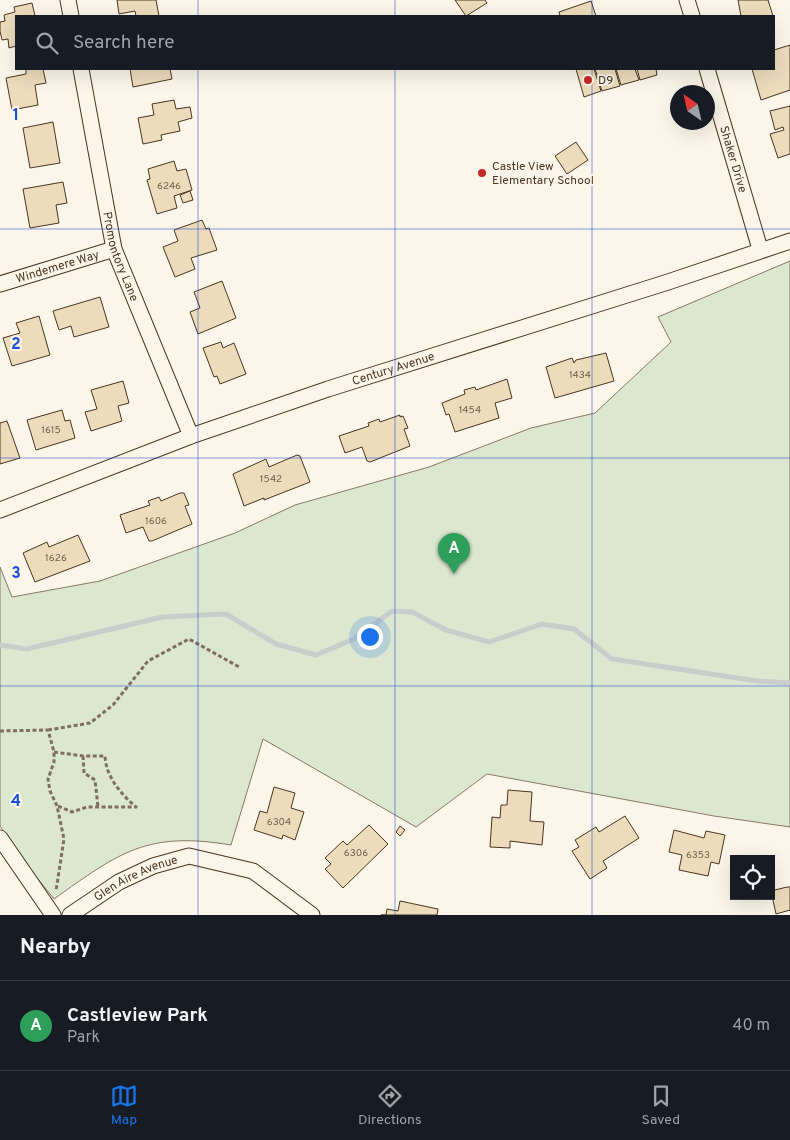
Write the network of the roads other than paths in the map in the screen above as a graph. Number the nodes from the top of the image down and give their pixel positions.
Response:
1 (68, 0) edge
2 (687, 0) edge
3 (71, 15) edge
4 (692, 15) edge
5 (81, 70) edge
6 (707, 70) edge
7 (790, 241) edge
8 (114, 249) junction
9 (760, 249) junction
10 (0, 284) edge
11 (191, 436) junction
12 (0, 510) edge
13 (0, 838) edge
14 (53, 915) edge
15 (70, 915) edge
16 (312, 915) edge

1 - 3 street
2 - 4 street
5 - 8 street, Promontory Lane
6 - 9 street, Shaker Drive
7 - 9 street, Century Avenue
8 - 10 street, Windemere Way
8 - 11 street, Promontory Lane
9 - 11 street, Century Avenue
11 - 12 street, Century Avenue
13 - 14 street
15 - 16 street, Glen Aire Avenue

